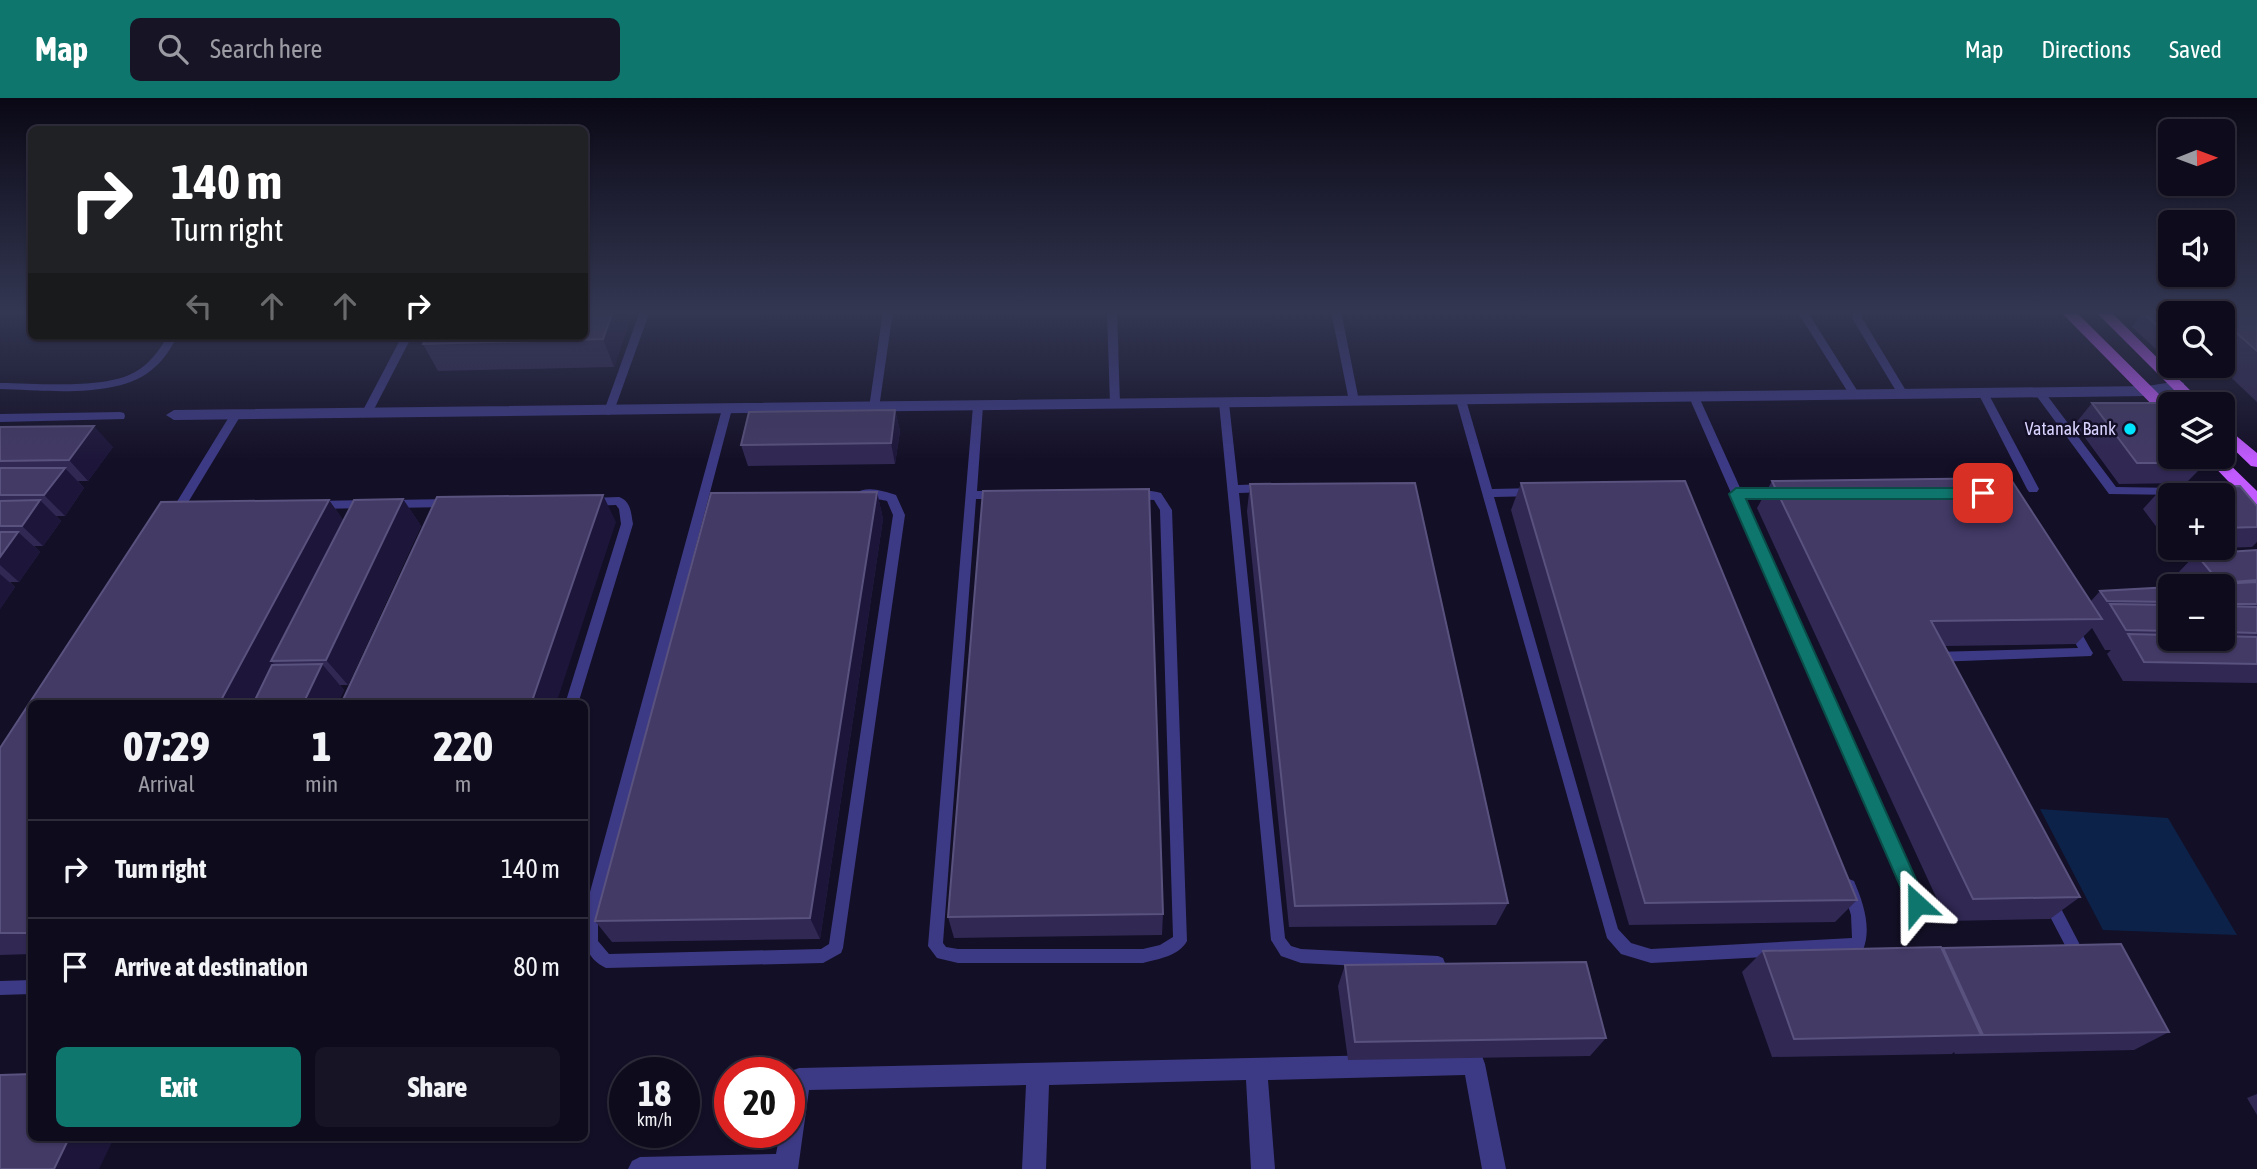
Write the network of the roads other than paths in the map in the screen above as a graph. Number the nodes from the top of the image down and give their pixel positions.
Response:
1 (155, 361) edge
2 (394, 361) edge
3 (627, 361) edge
4 (881, 361) edge
5 (1114, 361) edge
6 (1346, 361) edge
7 (1834, 361) edge
8 (1883, 361) edge
9 (2117, 361) edge
10 (2153, 361) edge
11 (0, 386) edge
12 (2179, 386) junction
13 (2147, 391) junction
14 (2039, 392) junction
15 (2185, 392) edge
16 (1983, 393) junction
17 (1855, 394) junction
18 (1903, 394) junction
19 (1694, 397) junction
20 (1461, 400) junction
21 (1354, 401) junction
22 (2158, 402) edge
23 (1224, 403) junction
24 (1115, 404) junction
25 (978, 406) junction
26 (874, 408) junction
27 (727, 410) junction
28 (609, 411) junction
29 (366, 414) junction
30 (174, 415) dead end
31 (236, 415) junction
32 (120, 416) dead end
33 (0, 418) edge
34 (2235, 442) edge
35 (2257, 463) edge
36 (2224, 469) edge
37 (1285, 488) edge
38 (1232, 489) junction
39 (2033, 489) dead end
40 (1542, 492) edge
41 (2158, 492) edge
42 (852, 494) edge
43 (1488, 494) junction
44 (1736, 494) junction
45 (1791, 494) edge
46 (2246, 494) edge
47 (971, 495) junction
48 (1010, 495) edge
49 (1115, 495) edge
50 (579, 502) edge
51 (369, 504) junction
52 (301, 505) edge
53 (193, 506) edge
54 (180, 507) junction
55 (441, 516) edge
56 (362, 517) edge
57 (165, 530) edge
58 (2065, 615) edge
59 (1933, 674) edge
60 (571, 700) edge
61 (1843, 872) edge
62 (2042, 886) edge
63 (1917, 904) dead end
64 (2074, 948) edge
65 (1438, 963) edge
66 (28, 987) edge
67 (0, 988) edge
68 (1256, 1069) junction
69 (1038, 1073) junction
70 (786, 1167) edge
71 (640, 1169) edge
72 (1034, 1169) edge
73 (1263, 1169) edge
74 (1494, 1169) edge

1 - 11 lane
2 - 29 lane
3 - 28 lane
4 - 26 lane
5 - 24 lane
6 - 21 lane
7 - 17 lane
8 - 18 lane
9 - 13 main road
10 - 12 main road
12 - 13 street
12 - 15 main road
13 - 14 street
13 - 22 main road
14 - 16 street
14 - 41 lane
16 - 18 street
16 - 39 lane
17 - 18 street
17 - 19 street
19 - 20 street
19 - 44 lane
20 - 21 street
20 - 43 lane
21 - 23 street
23 - 24 street
23 - 38 lane
24 - 25 street
25 - 26 street
25 - 47 lane
26 - 27 street
27 - 28 street
27 - 42 lane
28 - 29 street
29 - 31 street
30 - 31 street
31 - 54 lane
32 - 33 lane
34 - 35 main road
36 - 46 main road
37 - 38 lane
38 - 65 lane
40 - 43 lane
43 - 61 lane
44 - 45 lane
44 - 63 lane
47 - 48 lane
47 - 49 lane
50 - 60 lane
51 - 52 lane
51 - 55 lane
51 - 56 lane
53 - 54 lane
54 - 57 lane
58 - 59 lane
62 - 64 lane
66 - 67 lane
68 - 69 street
68 - 73 street
68 - 74 street
69 - 70 street
69 - 72 street
70 - 71 street

